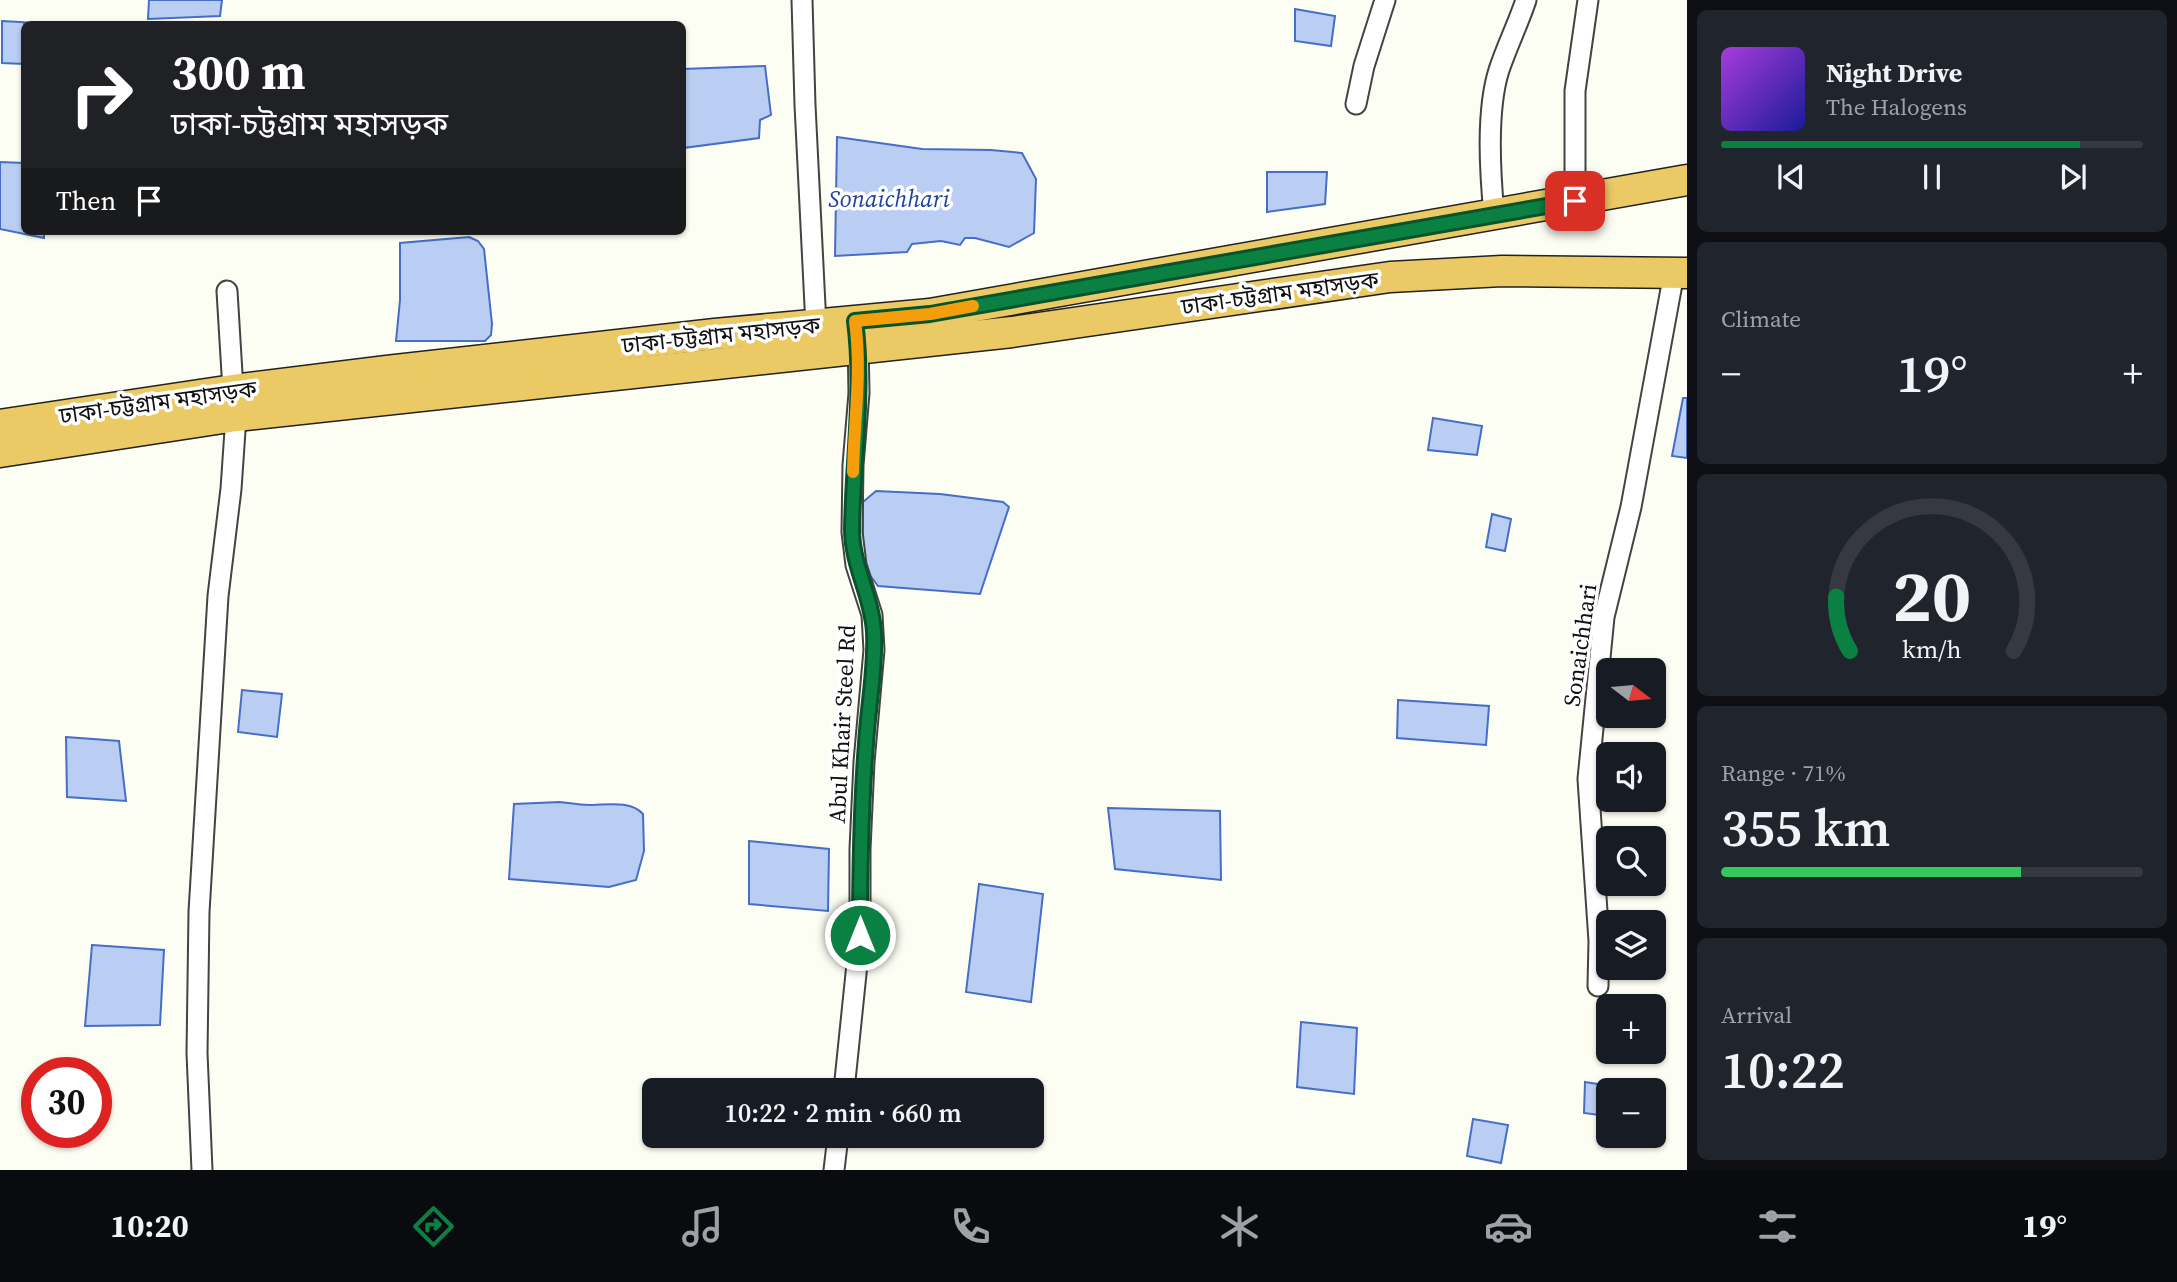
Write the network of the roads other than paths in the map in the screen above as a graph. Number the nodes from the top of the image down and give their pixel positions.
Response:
1 (802, 0) edge
2 (1385, 0) edge
3 (1526, 0) edge
4 (1588, 0) edge
5 (1356, 104) dead end
6 (1687, 180) edge
7 (1575, 201) junction
8 (1493, 215) junction
9 (1680, 273) edge
10 (227, 291) dead end
11 (1035, 295) junction
12 (816, 326) junction
13 (1042, 328) junction
14 (857, 334) junction
15 (234, 403) junction
16 (0, 425) edge
17 (0, 452) edge
18 (1598, 986) dead end
19 (845, 1078) edge
20 (837, 1148) edge
21 (202, 1170) edge
22 (834, 1170) edge

1 - 12 street
2 - 5 street
3 - 8 street
4 - 7 street
6 - 7 highway, ঢাকা-চট্টগ্রাম মহাসড়ক
7 - 8 highway, ঢাকা-চট্টগ্রাম মহাসড়ক
8 - 11 highway, ঢাকা-চট্টগ্রাম মহাসড়ক
9 - 13 highway, ঢাকা-চট্টগ্রাম মহাসড়ক
9 - 18 street, Sonaichhari
10 - 15 street
11 - 13 highway
11 - 14 highway, ঢাকা-চট্টগ্রাম মহাসড়ক
12 - 14 highway, ঢাকা-চট্টগ্রাম মহাসড়ক
12 - 15 highway, ঢাকা-চট্টগ্রাম মহাসড়ক
13 - 14 highway, ঢাকা-চট্টগ্রাম মহাসড়ক
14 - 15 highway, ঢাকা-চট্টগ্রাম মহাসড়ক
14 - 19 street, Abul Khair Steel Rd
15 - 16 highway, ঢাকা-চট্টগ্রাম মহাসড়ক
15 - 17 highway, ঢাকা-চট্টগ্রাম মহাসড়ক
15 - 21 street
20 - 22 street

